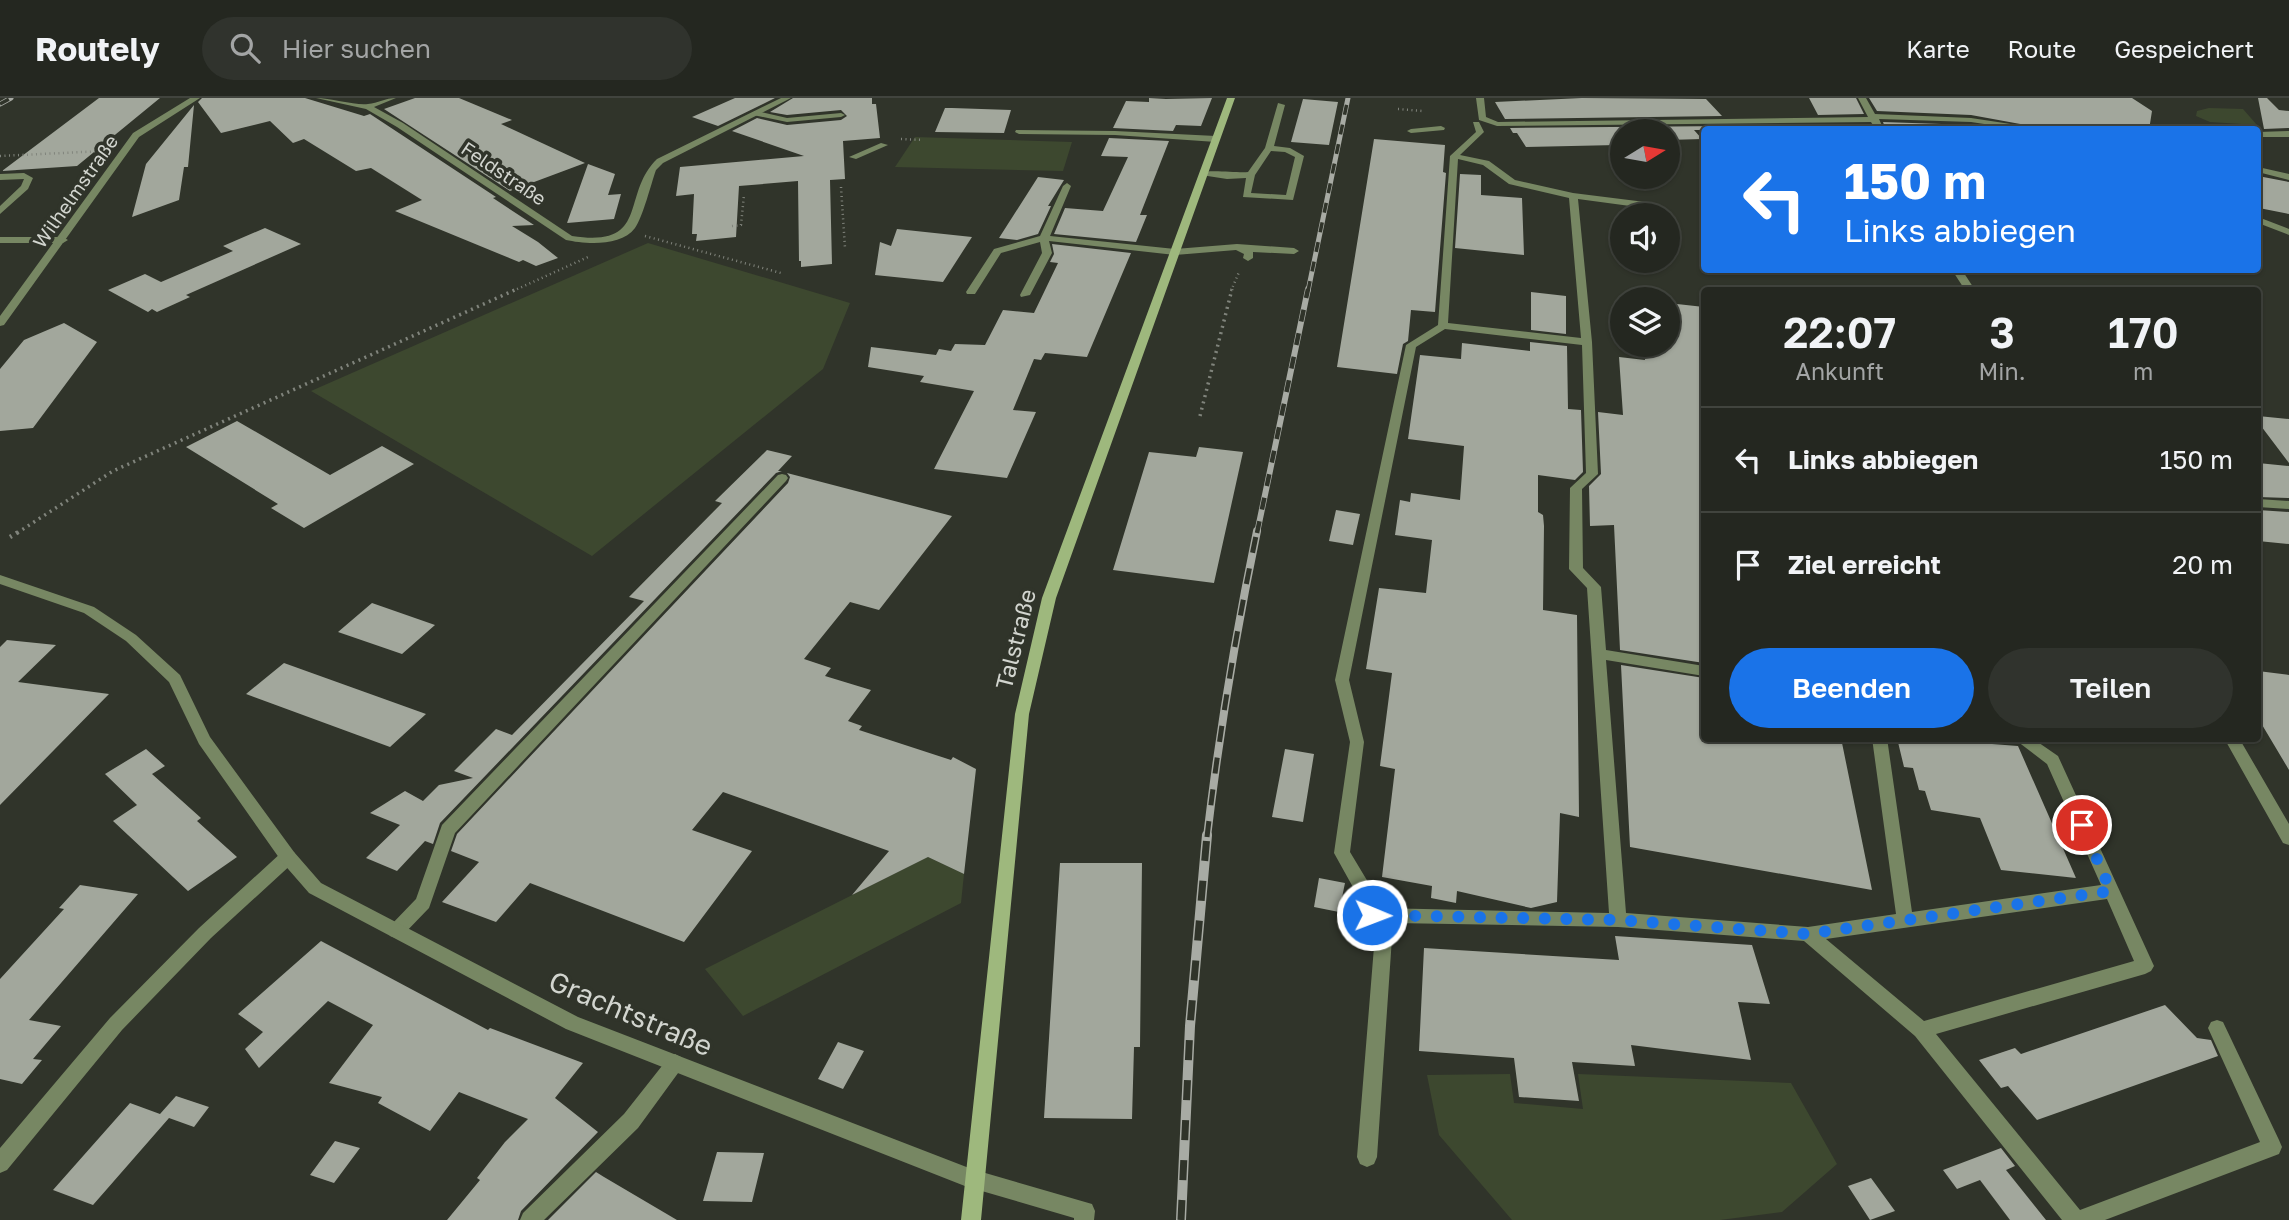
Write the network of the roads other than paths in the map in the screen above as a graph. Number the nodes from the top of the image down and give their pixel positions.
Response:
1 (196, 98) edge
2 (320, 98) edge
3 (392, 98) edge
4 (787, 98) edge
5 (1231, 98) edge
6 (1480, 98) edge
7 (1862, 98) edge
8 (1281, 105) dead end
9 (368, 107) junction
10 (756, 113) junction
11 (841, 115) dead end
12 (1874, 117) junction
13 (1476, 124) dead end
14 (1878, 126) edge
15 (2017, 126) edge
16 (1441, 128) dead end
17 (1411, 131) dead end
18 (1019, 132) dead end
19 (2289, 134) edge
20 (2261, 135) edge
21 (1216, 139) junction
22 (884, 145) dead end
23 (1269, 148) junction
24 (1454, 156) junction
25 (853, 158) dead end
26 (2261, 171) edge
27 (1204, 173) junction
28 (1251, 175) junction
29 (0, 177) edge
30 (2289, 177) edge
31 (1068, 186) dead end
32 (1573, 196) junction
33 (1629, 203) edge
34 (0, 211) edge
35 (2261, 220) edge
36 (2289, 232) edge
37 (1044, 238) junction
38 (0, 240) edge
39 (63, 240) junction
40 (1294, 251) dead end
41 (1175, 252) junction
42 (971, 292) dead end
43 (1025, 295) dead end
44 (3, 317) edge
45 (1443, 326) junction
46 (1587, 342) junction
47 (782, 478) dead end
48 (2261, 503) edge
49 (2289, 505) edge
50 (0, 579) edge
51 (1598, 654) junction
52 (1701, 671) edge
53 (1880, 742) edge
54 (2027, 742) edge
55 (2233, 742) edge
56 (2289, 838) edge
57 (288, 857) junction
58 (2111, 891) junction
59 (1385, 915) junction
60 (1905, 919) junction
61 (1618, 920) junction
62 (396, 931) junction
63 (1808, 934) junction
64 (2217, 1028) dead end
65 (1921, 1030) junction
66 (675, 1063) junction
67 (1367, 1157) dead end
68 (0, 1163) edge
69 (975, 1180) junction
70 (530, 1220) edge
71 (971, 1220) edge
72 (1084, 1220) edge
73 (2077, 1220) edge

1 - 39 street, Wilhelmstraße
2 - 9 street, Feldstraße
3 - 9 street
4 - 10 street
5 - 21 main road, Talstraße
6 - 12 street
7 - 12 street
8 - 23 street
9 - 10 street, Feldstraße
10 - 11 street
12 - 14 street
12 - 15 street
13 - 24 street
16 - 17 street
18 - 21 street
19 - 20 street
21 - 27 main road, Talstraße
22 - 25 street
23 - 28 street
23 - 28 street
24 - 32 street
24 - 45 street
26 - 30 street
27 - 28 street
27 - 41 main road, Talstraße
29 - 34 street
31 - 37 street
32 - 33 street
32 - 46 street
35 - 36 street
37 - 41 street
37 - 42 street
37 - 43 street
38 - 39 street
39 - 44 street, Wilhelmstraße
40 - 41 street
41 - 69 main road, Talstraße
45 - 46 street
45 - 59 street
46 - 51 street
47 - 62 street
48 - 49 street
50 - 57 street, Grachtstraße
51 - 52 street
51 - 61 street
53 - 60 street
54 - 58 street
55 - 56 street
57 - 62 street, Grachtstraße
57 - 68 street
58 - 60 street
58 - 65 street
59 - 61 street
59 - 67 street
60 - 63 street
61 - 63 street
62 - 66 street, Grachtstraße
63 - 65 street
64 - 73 street
65 - 73 street
66 - 69 street, Grachtstraße
66 - 70 street
69 - 71 main road, Talstraße
69 - 72 street, Grachtstraße

